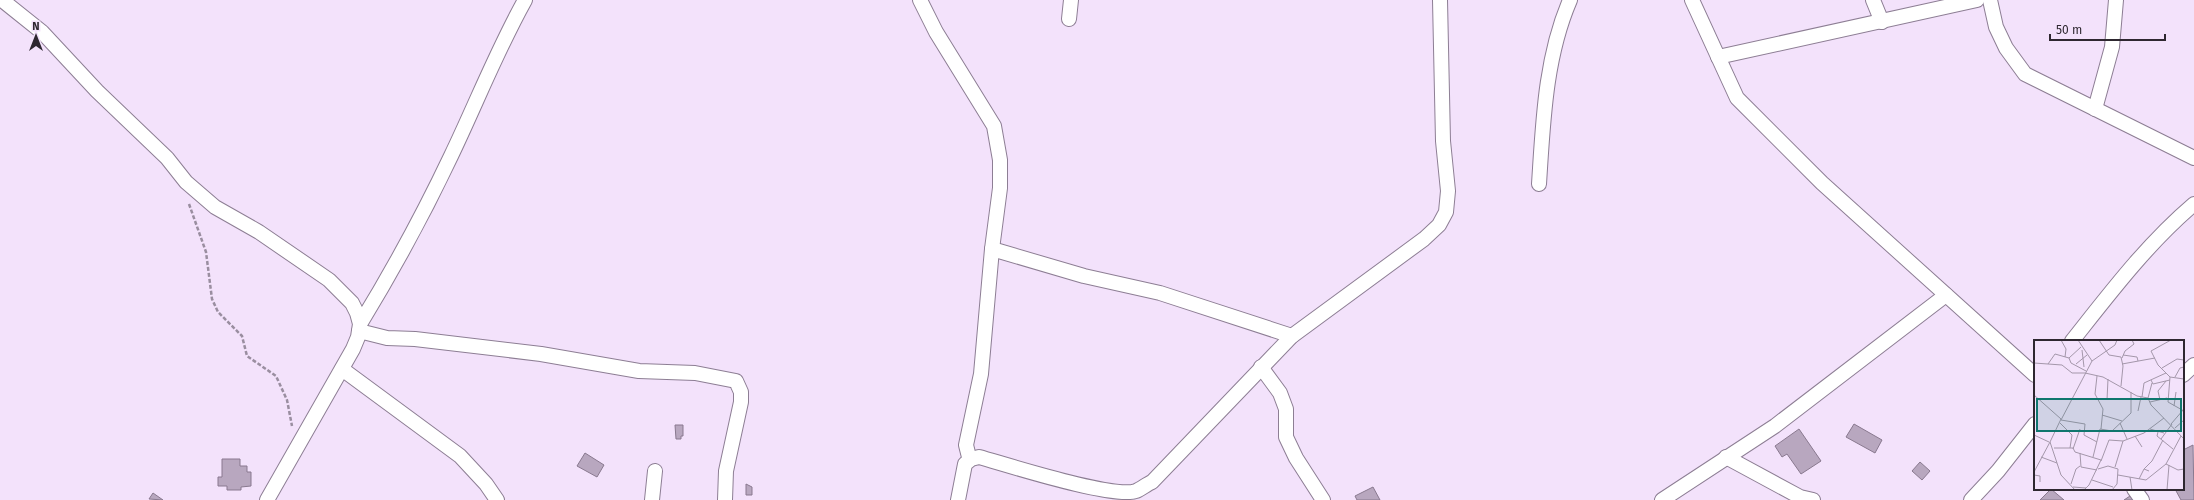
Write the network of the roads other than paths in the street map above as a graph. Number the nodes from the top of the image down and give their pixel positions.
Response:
1 (525, 0) edge
2 (920, 0) edge
3 (1071, 0) edge
4 (1440, 0) edge
5 (1570, 0) edge
6 (1692, 0) edge
7 (1873, 0) edge
8 (1977, 0) edge
9 (1990, 0) edge
10 (2116, 0) edge
11 (4, 6) edge
12 (1069, 19) dead end
13 (1882, 22) junction
14 (1718, 58) junction
15 (2095, 109) junction
16 (2194, 158) edge
17 (1539, 184) dead end
18 (2194, 204) edge
19 (992, 249) junction
20 (1946, 295) junction
21 (359, 328) junction
22 (1292, 336) junction
23 (2073, 340) edge
24 (2194, 365) edge
25 (1261, 367) junction
26 (342, 369) junction
27 (2184, 373) edge
28 (2034, 374) edge
29 (2034, 425) edge
30 (1726, 457) junction
31 (971, 459) junction
32 (655, 471) dead end
33 (2135, 490) edge
34 (266, 500) edge
35 (497, 500) edge
36 (652, 500) edge
37 (725, 500) edge
38 (958, 500) edge
39 (1323, 500) edge
40 (1662, 500) edge
41 (1813, 500) edge
42 (1971, 500) edge
43 (2142, 500) edge

1 - 21 street
2 - 19 street
3 - 12 street
4 - 22 street
5 - 17 street
6 - 14 street
7 - 13 street
8 - 13 street
9 - 15 street
10 - 15 street
11 - 21 street
13 - 14 street
14 - 20 street
15 - 16 street
18 - 23 street
19 - 22 street
19 - 31 street
20 - 28 street
20 - 30 street
21 - 26 street
21 - 37 street
22 - 25 street
24 - 27 street
25 - 31 street
25 - 39 street
26 - 34 street
26 - 35 street
29 - 42 street
30 - 40 street
30 - 41 street
31 - 38 street
32 - 36 street
33 - 43 street

